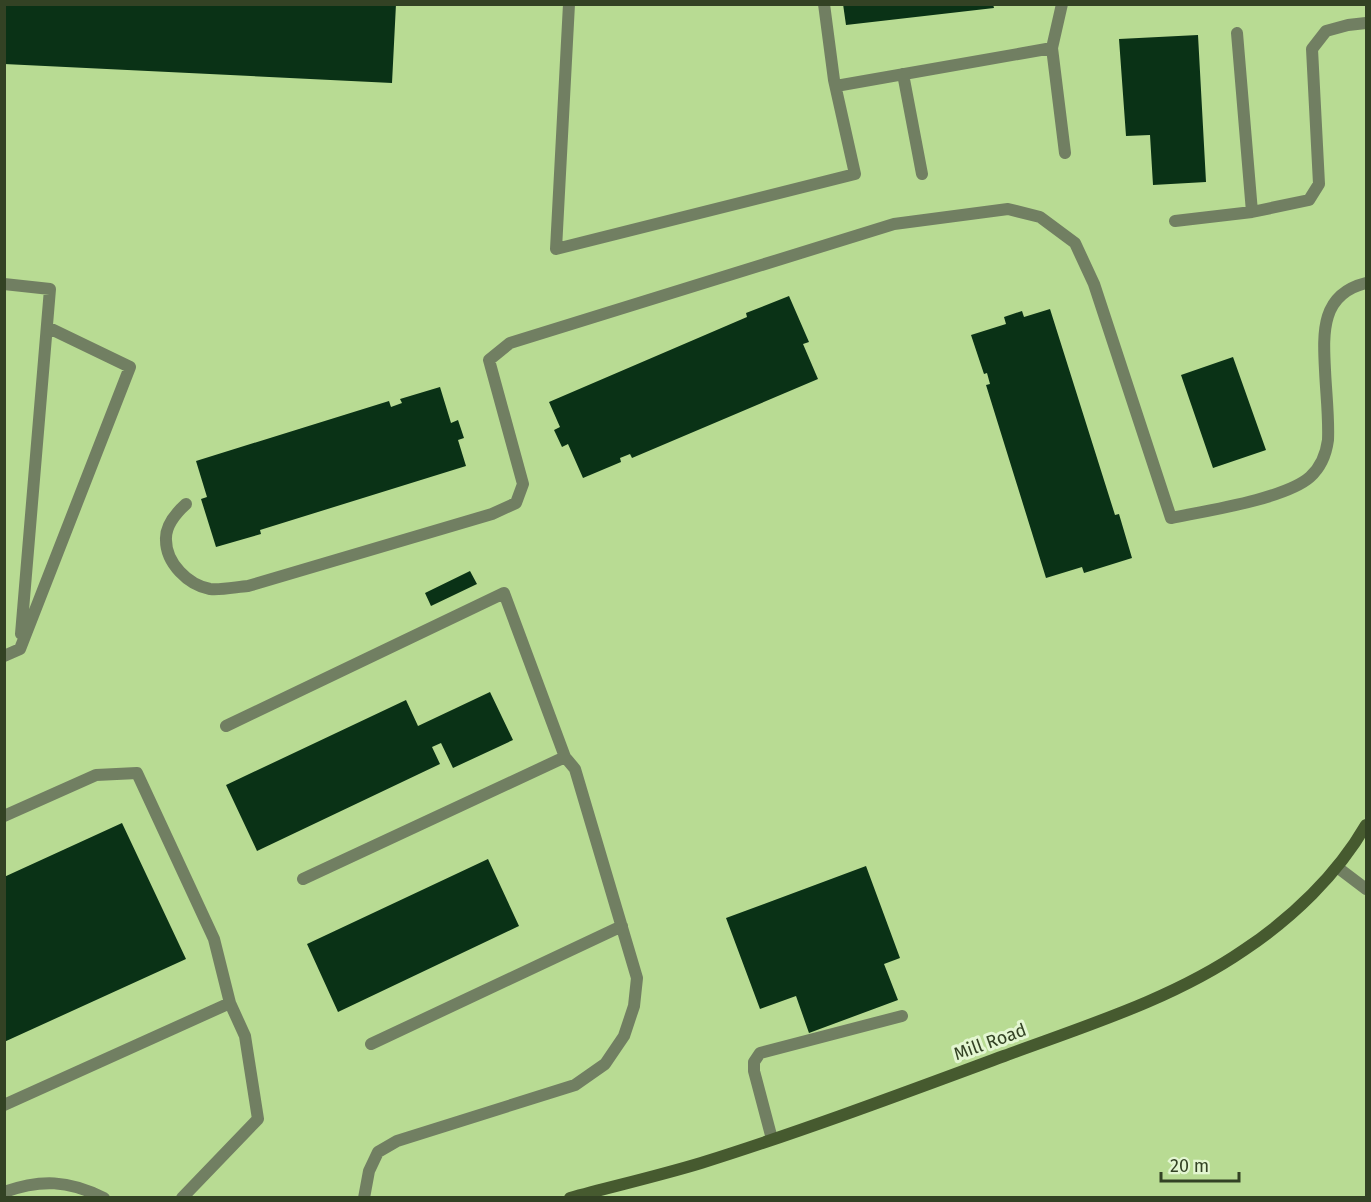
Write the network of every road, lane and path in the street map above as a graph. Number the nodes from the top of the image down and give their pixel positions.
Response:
1 (569, 4) edge
2 (825, 4) edge
3 (1062, 4) edge
4 (1366, 23) edge
5 (1238, 33) dead end
6 (1052, 48) junction
7 (903, 74) junction
8 (836, 86) junction
9 (1065, 153) dead end
10 (922, 174) dead end
11 (1252, 212) junction
12 (1174, 221) dead end
13 (1366, 283) edge
14 (4, 284) edge
15 (47, 327) junction
16 (186, 504) dead end
17 (20, 648) junction
18 (4, 656) edge
19 (226, 726) dead end
20 (566, 757) junction
21 (4, 816) edge
22 (1366, 828) edge
23 (1337, 867) junction
24 (303, 879) dead end
25 (1366, 889) edge
26 (622, 926) junction
27 (230, 1003) junction
28 (902, 1016) dead end
29 (371, 1044) dead end
30 (4, 1105) edge
31 (772, 1139) junction
32 (4, 1192) edge
33 (104, 1197) edge
34 (182, 1197) edge
35 (364, 1197) edge
36 (570, 1197) edge

1 - 8 lane
2 - 8 lane
3 - 6 lane
4 - 11 lane
5 - 11 lane
6 - 7 lane
6 - 9 lane
7 - 8 lane
7 - 10 lane
11 - 12 lane
13 - 16 lane
14 - 15 lane
15 - 17 lane
15 - 17 lane
17 - 18 lane
19 - 20 lane
20 - 24 lane
20 - 26 lane
21 - 27 lane
22 - 23 main road, Mill Road
23 - 25 lane
23 - 31 main road, Mill Road
26 - 29 lane
26 - 35 lane
27 - 30 lane
27 - 34 lane
28 - 31 lane
31 - 36 main road, Mill Road
32 - 33 lane

